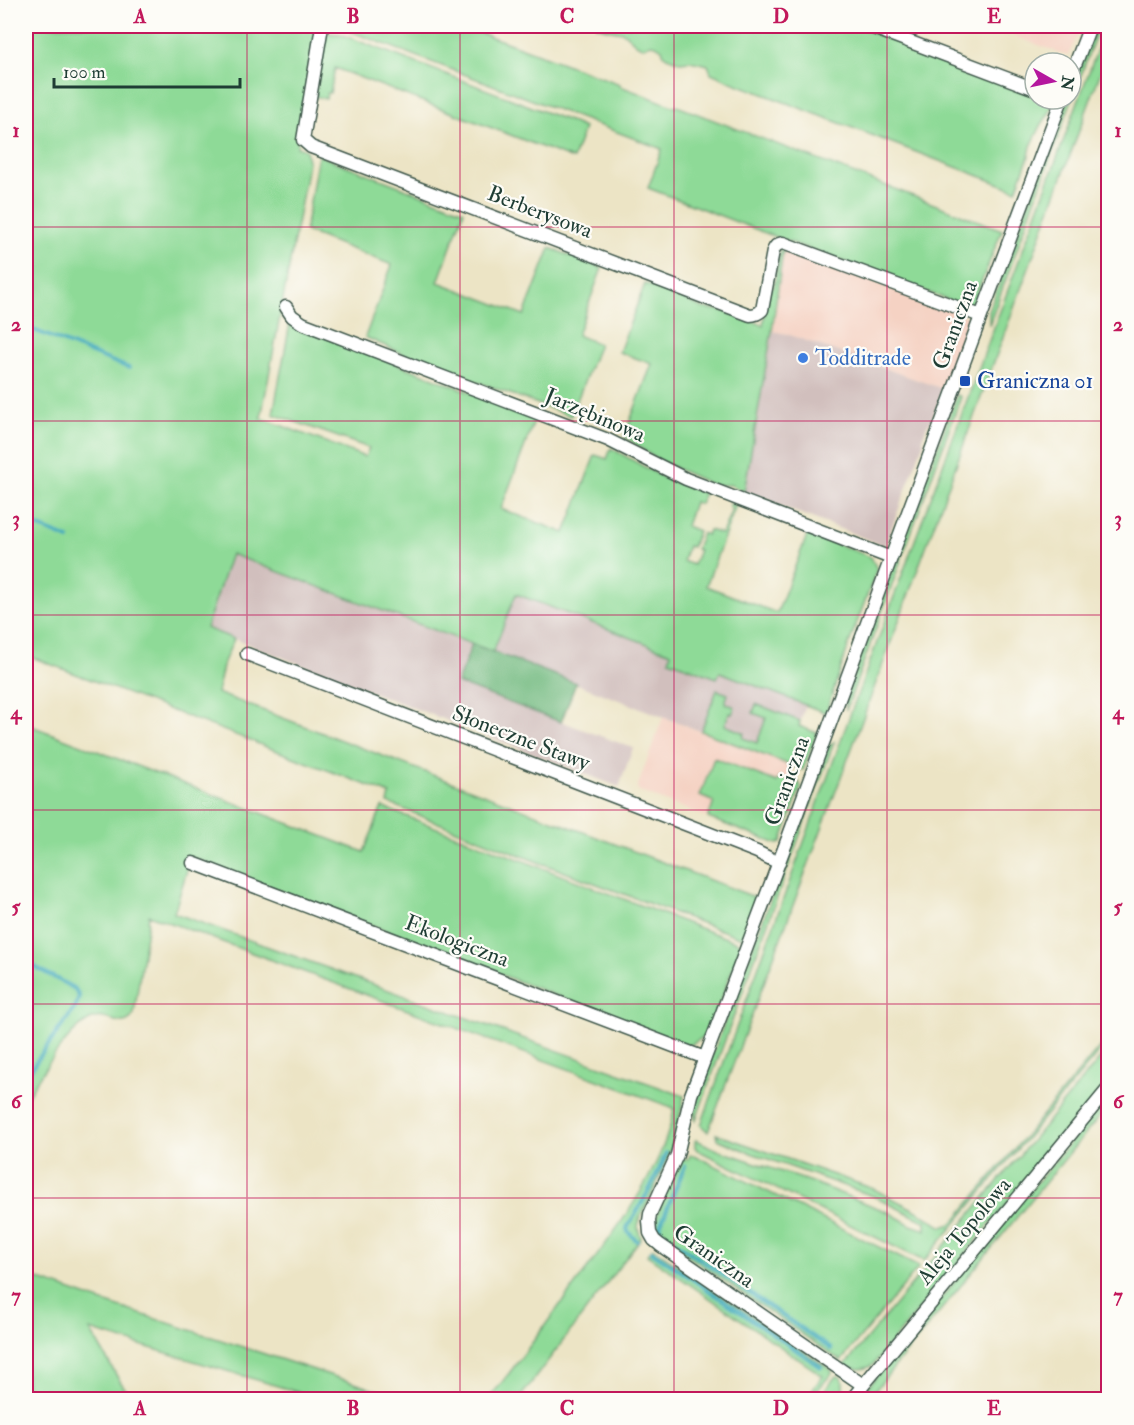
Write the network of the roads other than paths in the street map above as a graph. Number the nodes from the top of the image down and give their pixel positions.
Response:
1 (322, 26) edge
2 (868, 26) edge
3 (1090, 26) edge
4 (1080, 51) edge
5 (1023, 84) edge
6 (1058, 111) edge
7 (286, 307) dead end
8 (981, 316) junction
9 (891, 558) junction
10 (247, 654) dead end
11 (779, 863) junction
12 (193, 864) dead end
13 (705, 1058) junction
14 (1108, 1089) edge
15 (863, 1385) junction
16 (851, 1400) edge

1 - 8 street, Berberysowa
2 - 5 street
3 - 4 street
6 - 8 street, Graniczna
7 - 9 street, Jarzębinowa
8 - 9 street, Graniczna
9 - 11 street, Graniczna
10 - 11 street, Słoneczne Stawy
11 - 13 street, Graniczna
12 - 13 street, Ekologiczna
13 - 15 street, Graniczna
14 - 15 street, Aleja Topolowa
15 - 16 street, Aleja Topolowa

